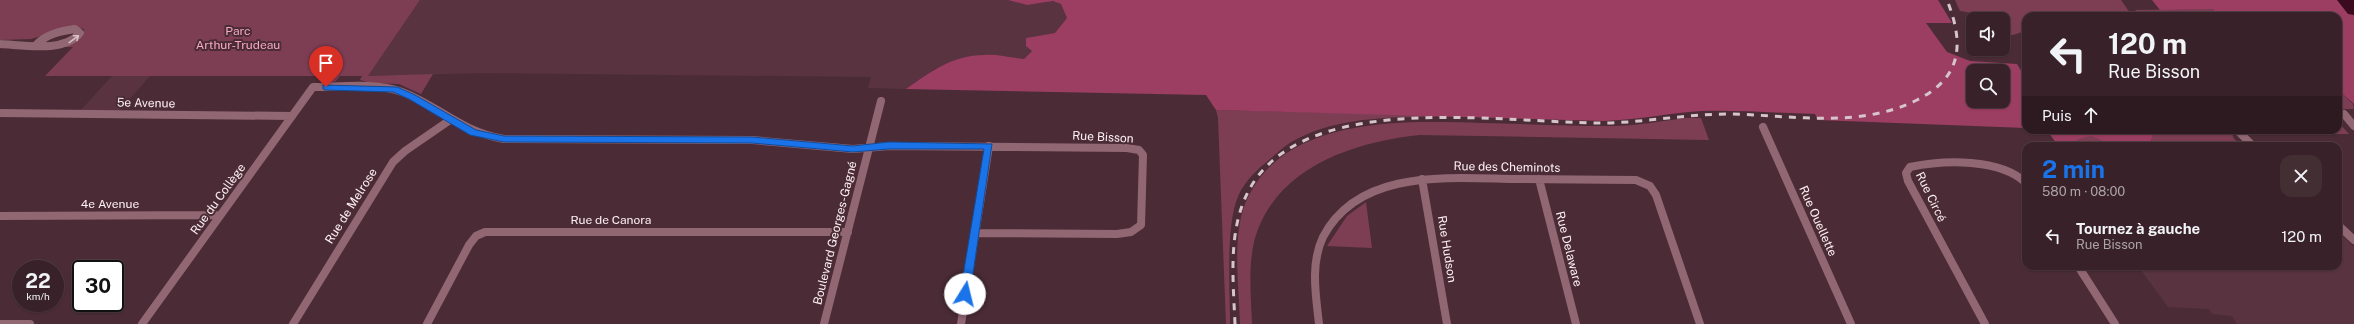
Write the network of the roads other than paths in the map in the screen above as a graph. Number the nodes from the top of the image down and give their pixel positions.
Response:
1 (0, 44) edge
2 (37, 44) junction
3 (313, 87) joint
4 (881, 101) dead end
5 (0, 113) edge
6 (2344, 114) dead end
7 (292, 116) junction
8 (450, 120) junction
9 (2354, 126) edge
10 (1763, 127) dead end
11 (2241, 134) edge
12 (2249, 142) edge
13 (989, 146) junction
14 (869, 147) junction
15 (1422, 179) junction
16 (2022, 179) edge
17 (1539, 180) junction
18 (220, 215) junction
19 (0, 216) edge
20 (2342, 229) edge
21 (848, 232) junction
22 (974, 233) junction
23 (2354, 240) edge
24 (2081, 270) edge
25 (0, 324) edge
26 (30, 324) edge
27 (142, 324) edge
28 (293, 324) edge
29 (428, 324) edge
30 (824, 324) edge
31 (961, 324) edge
32 (1319, 324) edge
33 (1447, 324) edge
34 (1576, 324) edge
35 (1700, 324) edge
36 (1851, 324) edge
37 (1985, 324) edge
38 (2115, 324) edge

1 - 2 street
2 -> 2 street
3 - 7 street, Rue du Collège
3 - 8 street, Rue Bisson
4 - 14 street, Boulevard Georges-Gagné
5 - 7 street, 5e Avenue
6 - 9 street
7 - 18 street, Rue du Collège
8 - 14 street, Rue Bisson
8 - 28 street, Rue de Melrose
10 - 36 street, Rue Ouellette
11 - 12 street
13 - 14 street, Rue Bisson
13 - 22 street
13 - 22 street, Rue Bisson
14 - 21 street, Boulevard Georges-Gagné
15 - 17 street, Rue des Cheminots
15 - 32 street, Rue des Cheminots
15 - 33 street, Rue Hudson
16 - 37 street, Rue Circé
17 - 34 street, Rue Delaware
17 - 35 street, Rue des Cheminots
18 - 19 street, 4e Avenue
18 - 27 street, Rue du Collège
20 - 23 street
21 - 29 street, Rue de Canora
21 - 30 street, Boulevard Georges-Gagné
22 - 31 street
24 - 38 street
25 - 26 street

